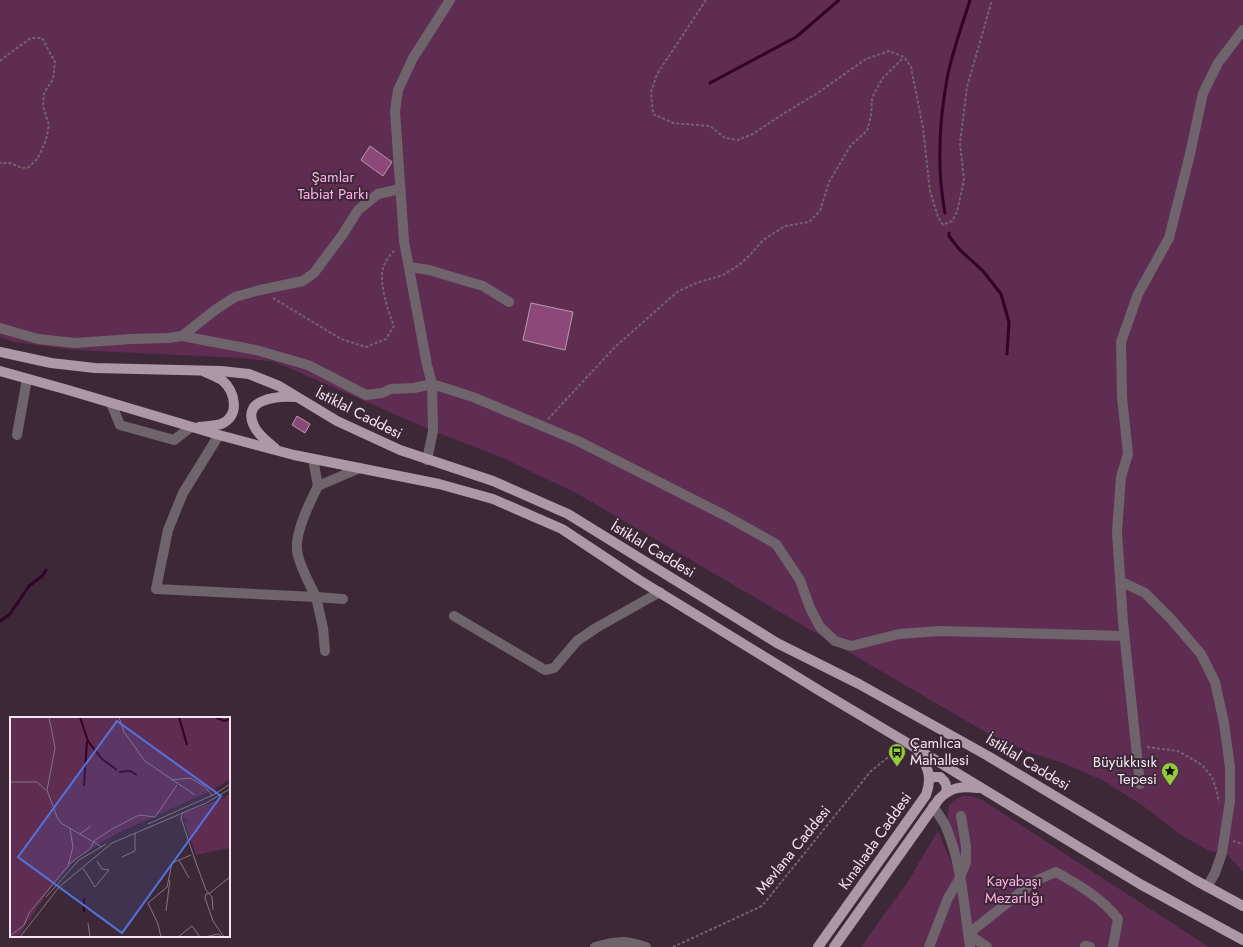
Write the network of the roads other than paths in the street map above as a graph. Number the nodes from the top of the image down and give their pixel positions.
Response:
1 (450, 0) edge
2 (1243, 30) edge
3 (400, 189) junction
4 (409, 267) junction
5 (508, 302) dead end
6 (0, 328) edge
7 (182, 336) junction
8 (0, 352) edge
9 (0, 371) edge
10 (205, 371) junction
11 (28, 379) junction
12 (432, 384) junction
13 (296, 397) junction
14 (110, 403) junction
15 (191, 427) junction
16 (16, 434) dead end
17 (219, 435) junction
18 (279, 451) junction
19 (313, 459) junction
20 (427, 460) junction
21 (360, 468) junction
22 (318, 486) junction
23 (1120, 581) junction
24 (660, 592) junction
25 (316, 597) junction
26 (344, 598) dead end
27 (454, 616) dead end
28 (1124, 636) junction
29 (326, 651) dead end
30 (914, 747) junction
31 (929, 780) junction
32 (1140, 784) dead end
33 (982, 789) junction
34 (946, 792) junction
35 (933, 806) junction
36 (961, 816) dead end
37 (960, 878) junction
38 (1208, 887) junction
39 (1243, 906) edge
40 (968, 934) junction
41 (1243, 940) edge
42 (595, 947) edge
43 (646, 947) edge
44 (818, 947) edge
45 (834, 947) edge
46 (928, 947) edge
47 (970, 947) edge
48 (987, 947) edge
49 (1113, 947) edge

1 - 3 street
2 - 23 street
3 - 4 street
3 - 7 street
4 - 5 street
4 - 12 street
6 - 7 street
7 - 12 street
8 - 10 main road, İstiklal Caddesi
9 - 11 main road, İstiklal Caddesi
10 - 13 main road, İstiklal Caddesi
10 - 15 main road
11 - 14 main road, İstiklal Caddesi
11 - 16 street
12 - 20 street
12 - 28 street
13 - 18 main road
13 - 20 main road, İstiklal Caddesi
14 - 15 main road, İstiklal Caddesi
14 - 15 street
15 - 17 main road, İstiklal Caddesi
17 - 18 main road, İstiklal Caddesi
17 - 25 street
18 - 19 main road, İstiklal Caddesi
19 - 21 main road, İstiklal Caddesi
19 - 22 street
20 - 38 main road, İstiklal Caddesi
21 - 22 street
21 - 24 main road, İstiklal Caddesi
22 - 25 street
23 - 28 street
23 - 38 street
24 - 27 street
24 - 30 main road, İstiklal Caddesi
25 - 26 street
25 - 29 street
28 - 32 street
30 - 31 main road
30 - 33 main road, İstiklal Caddesi
31 - 34 main road
31 - 44 main road, Kınalıada Caddesi
33 - 34 main road
33 - 41 main road, İstiklal Caddesi
34 - 35 main road, Kınalıada Caddesi
35 - 37 street
35 - 45 main road, Kınalıada Caddesi
36 - 37 street
37 - 40 street
37 - 46 street
38 - 39 main road, İstiklal Caddesi
40 - 47 street
40 - 48 street
40 - 49 street
42 - 43 street

